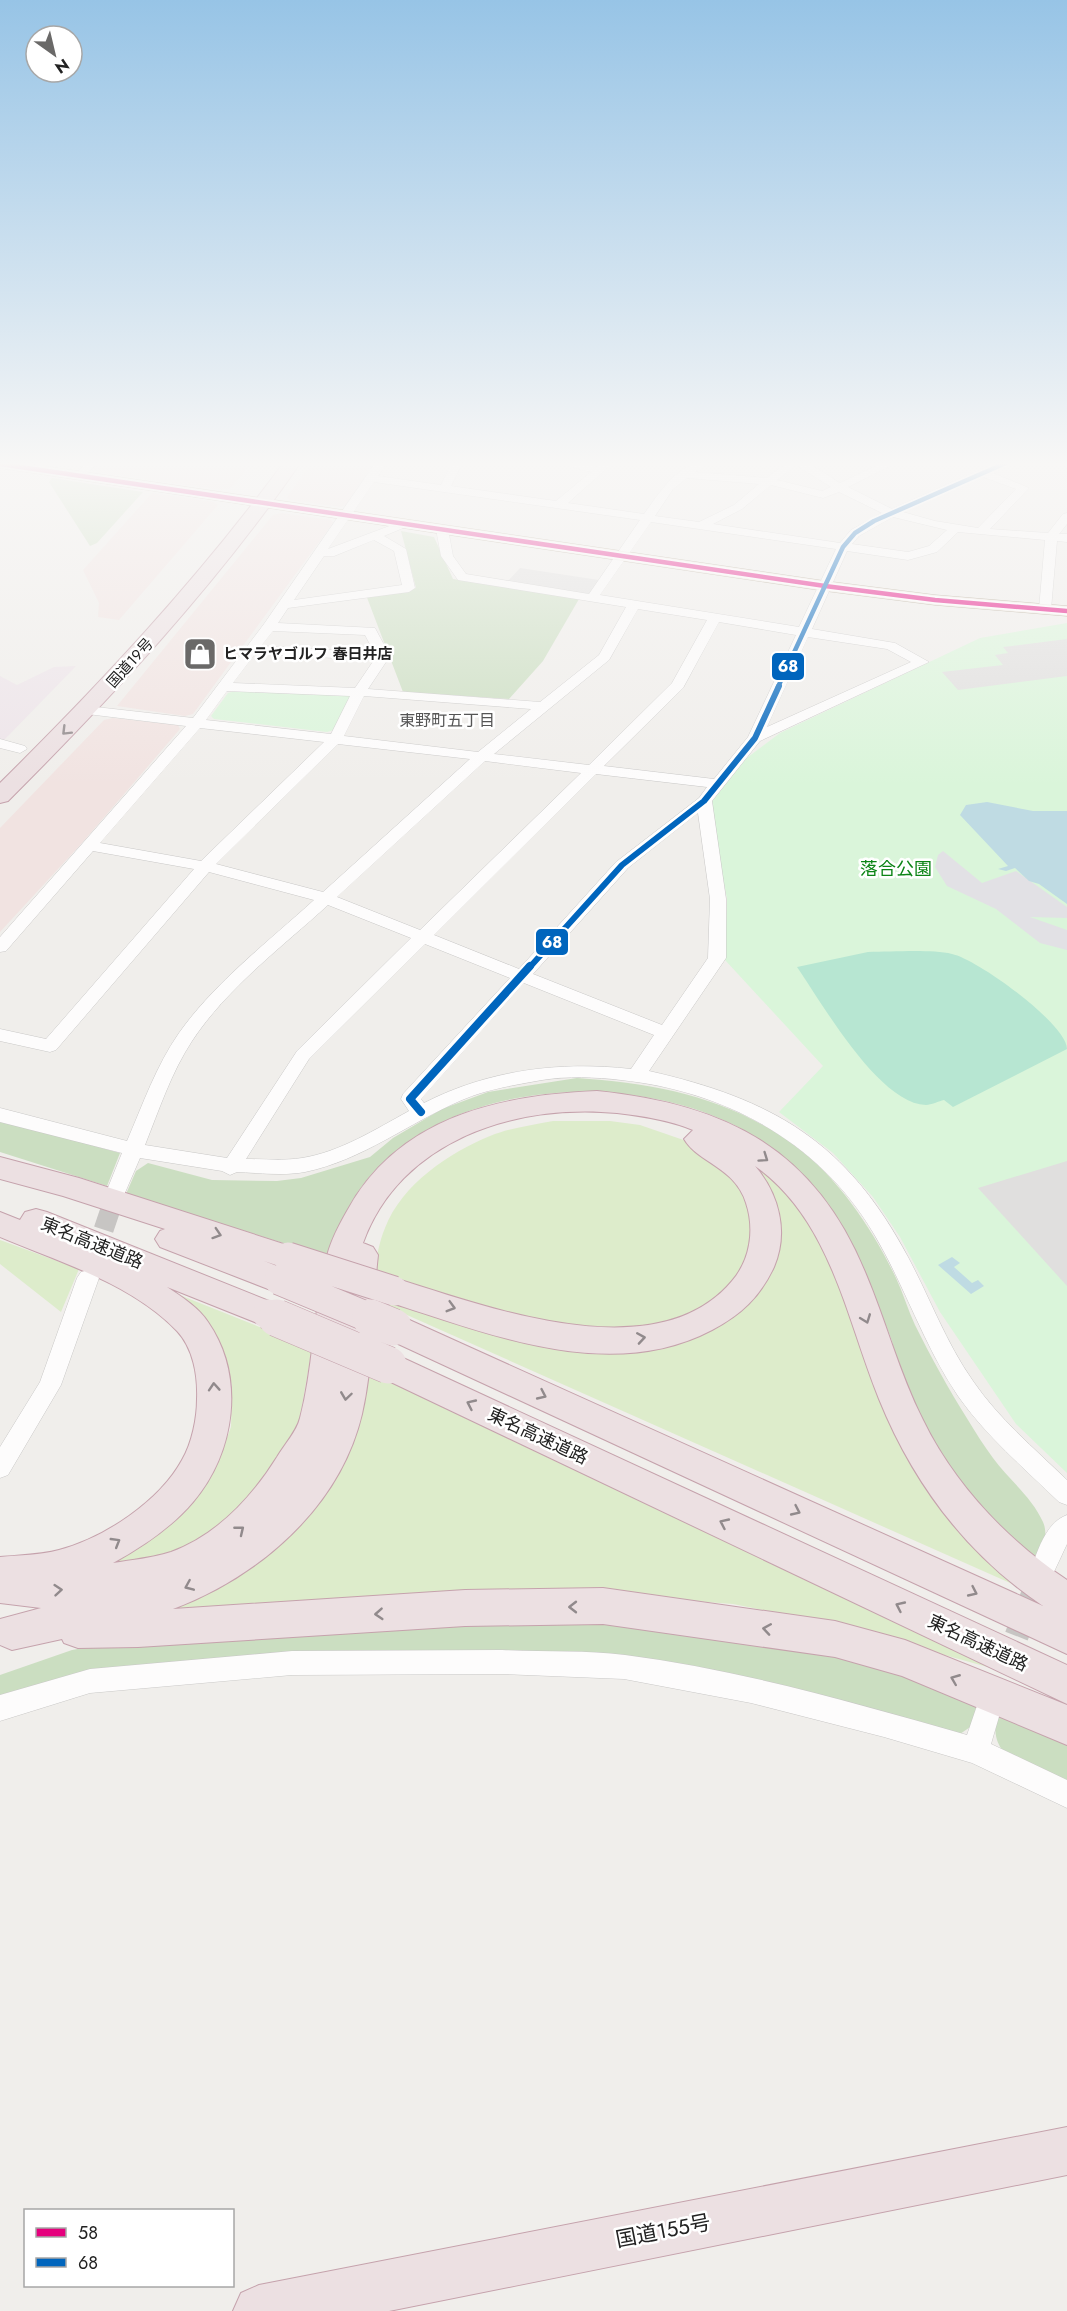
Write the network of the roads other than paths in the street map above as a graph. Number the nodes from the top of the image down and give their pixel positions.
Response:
1 (212, 570) edge
2 (308, 570) edge
3 (405, 570) edge
4 (455, 570) edge
5 (613, 570) edge
6 (716, 570) edge
7 (832, 570) edge
8 (1053, 570) edge
9 (180, 576) dead end
10 (825, 586) junction
11 (592, 598) junction
12 (283, 605) junction
13 (634, 605) junction
14 (1045, 609) junction
15 (1067, 611) edge
16 (144, 618) dead end
17 (715, 618) junction
18 (269, 627) junction
19 (804, 632) junction
20 (128, 635) dead end
21 (251, 650) junction
22 (383, 656) junction
23 (224, 687) junction
24 (359, 692) junction
25 (542, 706) junction
26 (87, 710) junction
27 (197, 722) junction
28 (336, 738) junction
29 (755, 738) junction
30 (9, 751) edge
31 (482, 756) junction
32 (594, 769) junction
33 (716, 784) junction
34 (0, 796) edge
35 (704, 801) junction
36 (91, 846) junction
37 (205, 866) junction
38 (325, 898) junction
39 (422, 938) junction
40 (0, 947) edge
41 (521, 977) junction
42 (665, 1033) junction
43 (0, 1035) edge
44 (638, 1073) junction
45 (421, 1112) junction
46 (0, 1114) edge
47 (134, 1149) junction
48 (0, 1168) edge
49 (230, 1168) junction
50 (0, 1174) edge
51 (117, 1190) tunnel mouth
52 (0, 1207) edge
53 (0, 1224) edge
54 (284, 1269) junction
55 (88, 1278) tunnel mouth
56 (0, 1468) edge
57 (1067, 1494) edge
58 (1067, 1526) edge
59 (1044, 1566) tunnel mouth
60 (0, 1574) edge
61 (0, 1586) edge
62 (1067, 1600) edge
63 (6, 1632) edge
64 (1067, 1636) edge
65 (1067, 1685) edge
66 (990, 1703) tunnel mouth
67 (0, 1708) edge
68 (1067, 1725) edge
69 (976, 1751) junction
70 (1067, 1794) edge
71 (1067, 2151) edge
72 (259, 2311) edge

1 - 26 highway, 国道19号
2 - 12 street
3 - 12 street
4 - 11 street
5 - 11 street
6 - 10 main road
7 - 10 street
8 - 14 street
9 - 16 highway, 国道19号
10 - 14 main road
10 - 19 street
11 - 13 street
12 - 18 street
13 - 17 street
13 - 25 street
14 - 15 main road
17 - 19 street
17 - 32 street
18 - 21 street
18 - 22 street
19 - 29 street
19 - 29 street
20 - 30 highway, 国道19号
21 - 22 street
21 - 23 street
22 - 24 street
23 - 24 street
23 - 27 street
24 - 25 street
24 - 28 street
25 - 31 street
26 - 27 street
26 -> 34 highway, 国道19号
27 - 28 street
27 - 36 street
28 - 31 street
28 - 37 street
29 - 33 street
31 - 32 street
31 - 38 street
32 - 33 street
32 - 39 street
33 - 35 street
35 - 41 street
35 - 42 street
36 - 37 street
36 - 40 street
37 - 38 street
37 - 43 street
38 - 39 street
38 - 47 street
39 - 41 street
39 - 49 street
41 - 42 street
41 - 45 street
42 - 44 street
44 - 45 street
44 - 57 street
45 - 49 street
46 - 47 street
47 - 49 street
47 - 51 street
48 -> 54 highway
50 - 54 highway, 東名高速道路
65 -> 52 highway, 東名高速道路, bridge
60 -> 53 highway
54 -> 63 highway, bridge
54 -> 64 highway, 東名高速道路, bridge
55 - 56 street
58 - 59 street
61 -> 62 highway
68 -> 63 highway
66 - 69 street
67 - 69 street
69 - 70 street
71 - 72 highway, 国道155号

